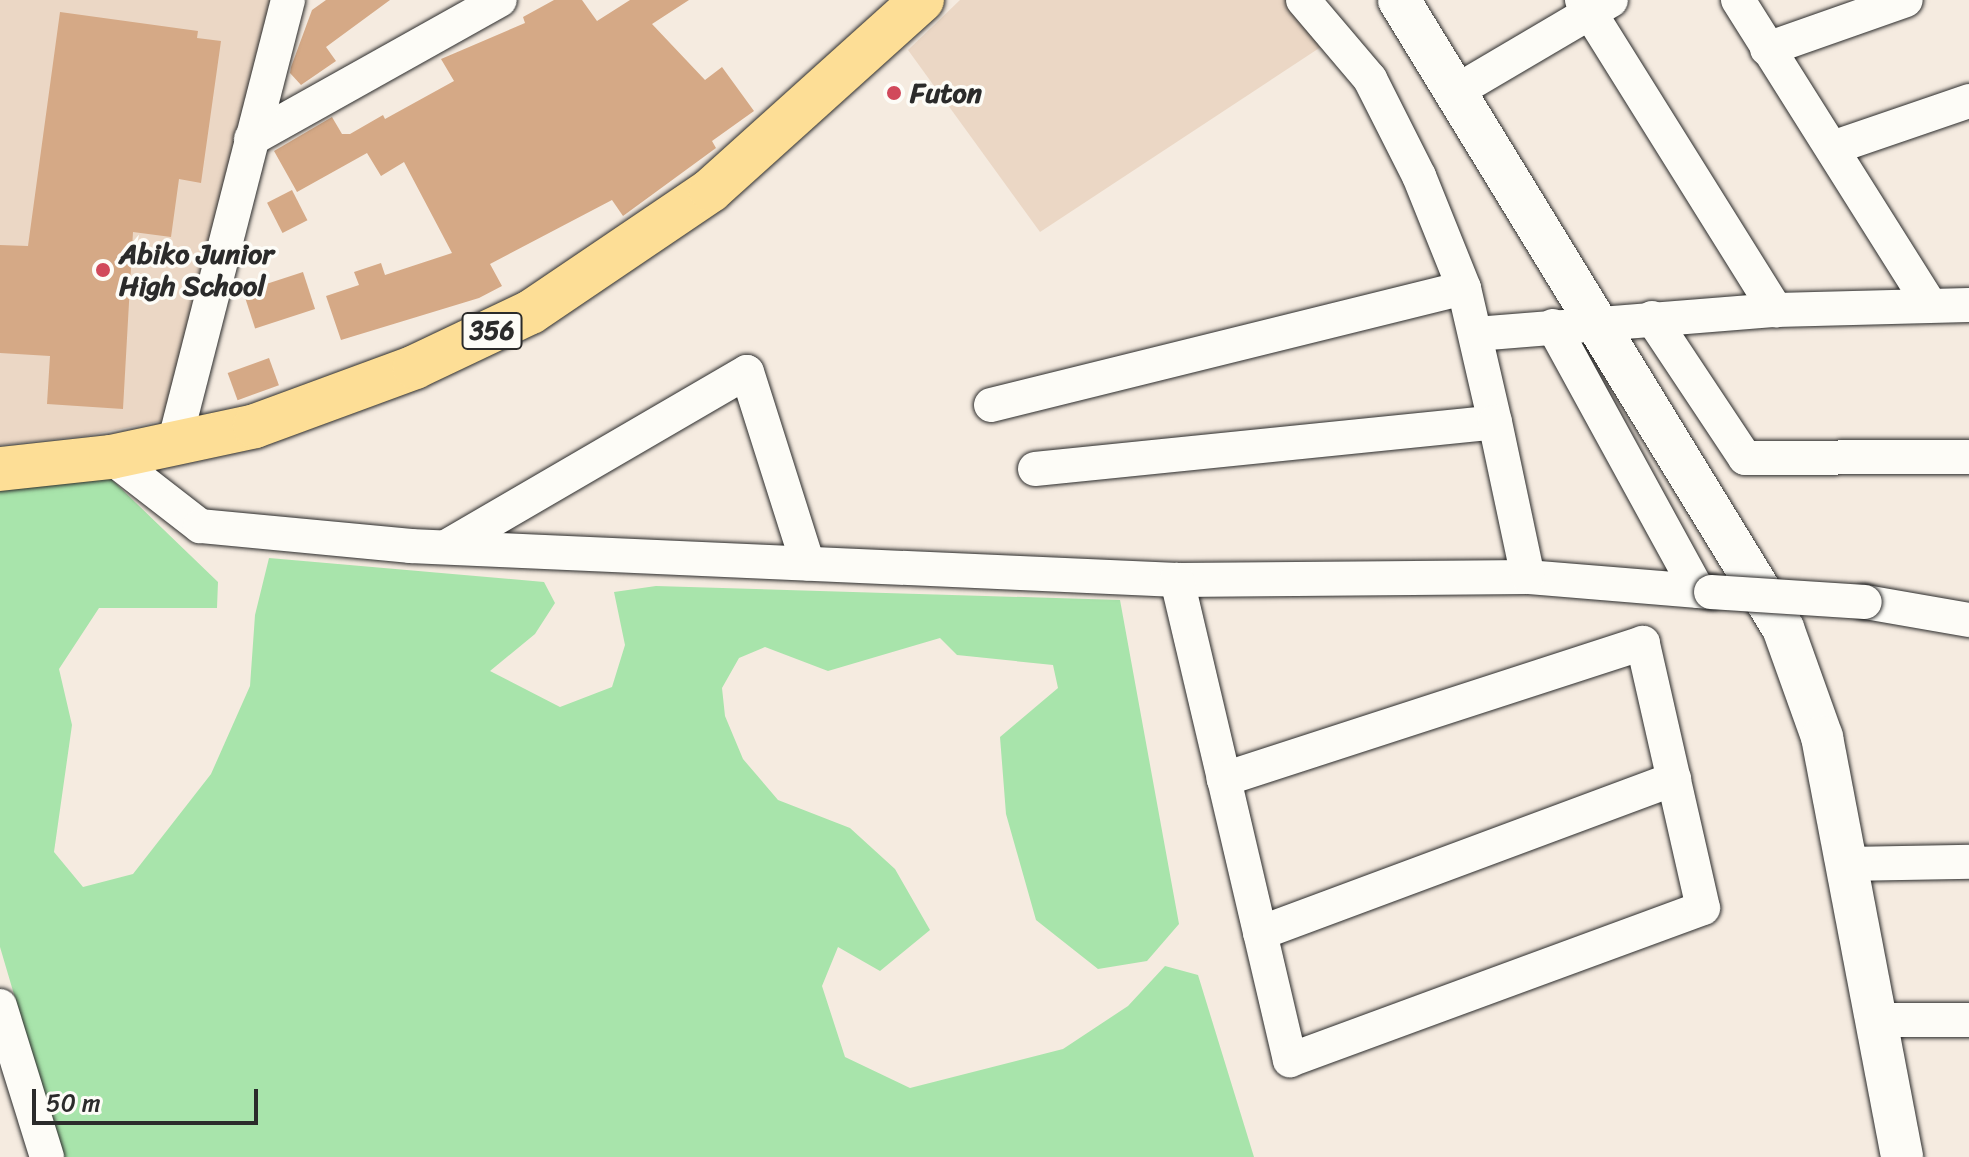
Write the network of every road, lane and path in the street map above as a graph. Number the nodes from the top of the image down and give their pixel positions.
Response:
1 (288, 0) edge
2 (500, 0) edge
3 (922, 0) edge
4 (1303, 0) edge
5 (1399, 0) edge
6 (1738, 0) edge
7 (1906, 0) edge
8 (1594, 4) edge
9 (1767, 49) junction
10 (1455, 92) junction
11 (1969, 101) edge
12 (251, 139) junction
13 (1832, 148) junction
14 (1464, 288) junction
15 (1929, 303) junction
16 (1969, 305) edge
17 (1776, 310) junction
18 (1652, 318) junction
19 (1596, 322) junction
20 (1553, 326) junction
21 (1476, 334) junction
22 (991, 405) dead end
23 (1495, 422) junction
24 (174, 444) junction
25 (111, 457) junction
26 (1969, 457) edge
27 (0, 469) edge
28 (1035, 469) dead end
29 (446, 547) junction
30 (808, 564) junction
31 (1528, 577) junction
32 (1177, 580) junction
33 (1705, 592) junction
34 (1969, 620) edge
35 (1224, 779) junction
36 (1674, 779) junction
37 (1969, 862) edge
38 (1849, 864) junction
39 (1260, 933) junction
40 (0, 1006) edge
41 (1877, 1020) junction
42 (1969, 1020) edge
43 (47, 1157) edge
44 (1902, 1157) edge

1 - 12 street
2 - 12 street
3 - 24 highway, 356
4 - 14 street
5 - 10 street
6 - 9 street
7 - 9 street
8 - 10 street
8 - 17 street
9 - 13 street
10 - 19 street
11 - 13 street
12 - 24 street
13 - 15 street
14 - 21 street
14 - 22 street
15 - 16 street
15 - 17 street
17 - 18 street
18 - 19 street
18 - 26 street
19 - 20 street
19 - 38 street
20 - 21 street
20 - 33 street
21 - 23 street
23 - 28 street
23 - 31 street
24 - 25 highway, 356
25 - 27 highway, 356
25 - 29 street
29 - 30 street
29 - 30 street
30 - 32 street
31 - 32 street
31 - 33 street
32 - 35 street
33 - 34 street, bridge
35 - 36 street
35 - 39 street
36 - 39 street
36 - 39 street
37 - 38 street
38 - 41 street
40 - 43 street
41 - 42 street
41 - 44 street

